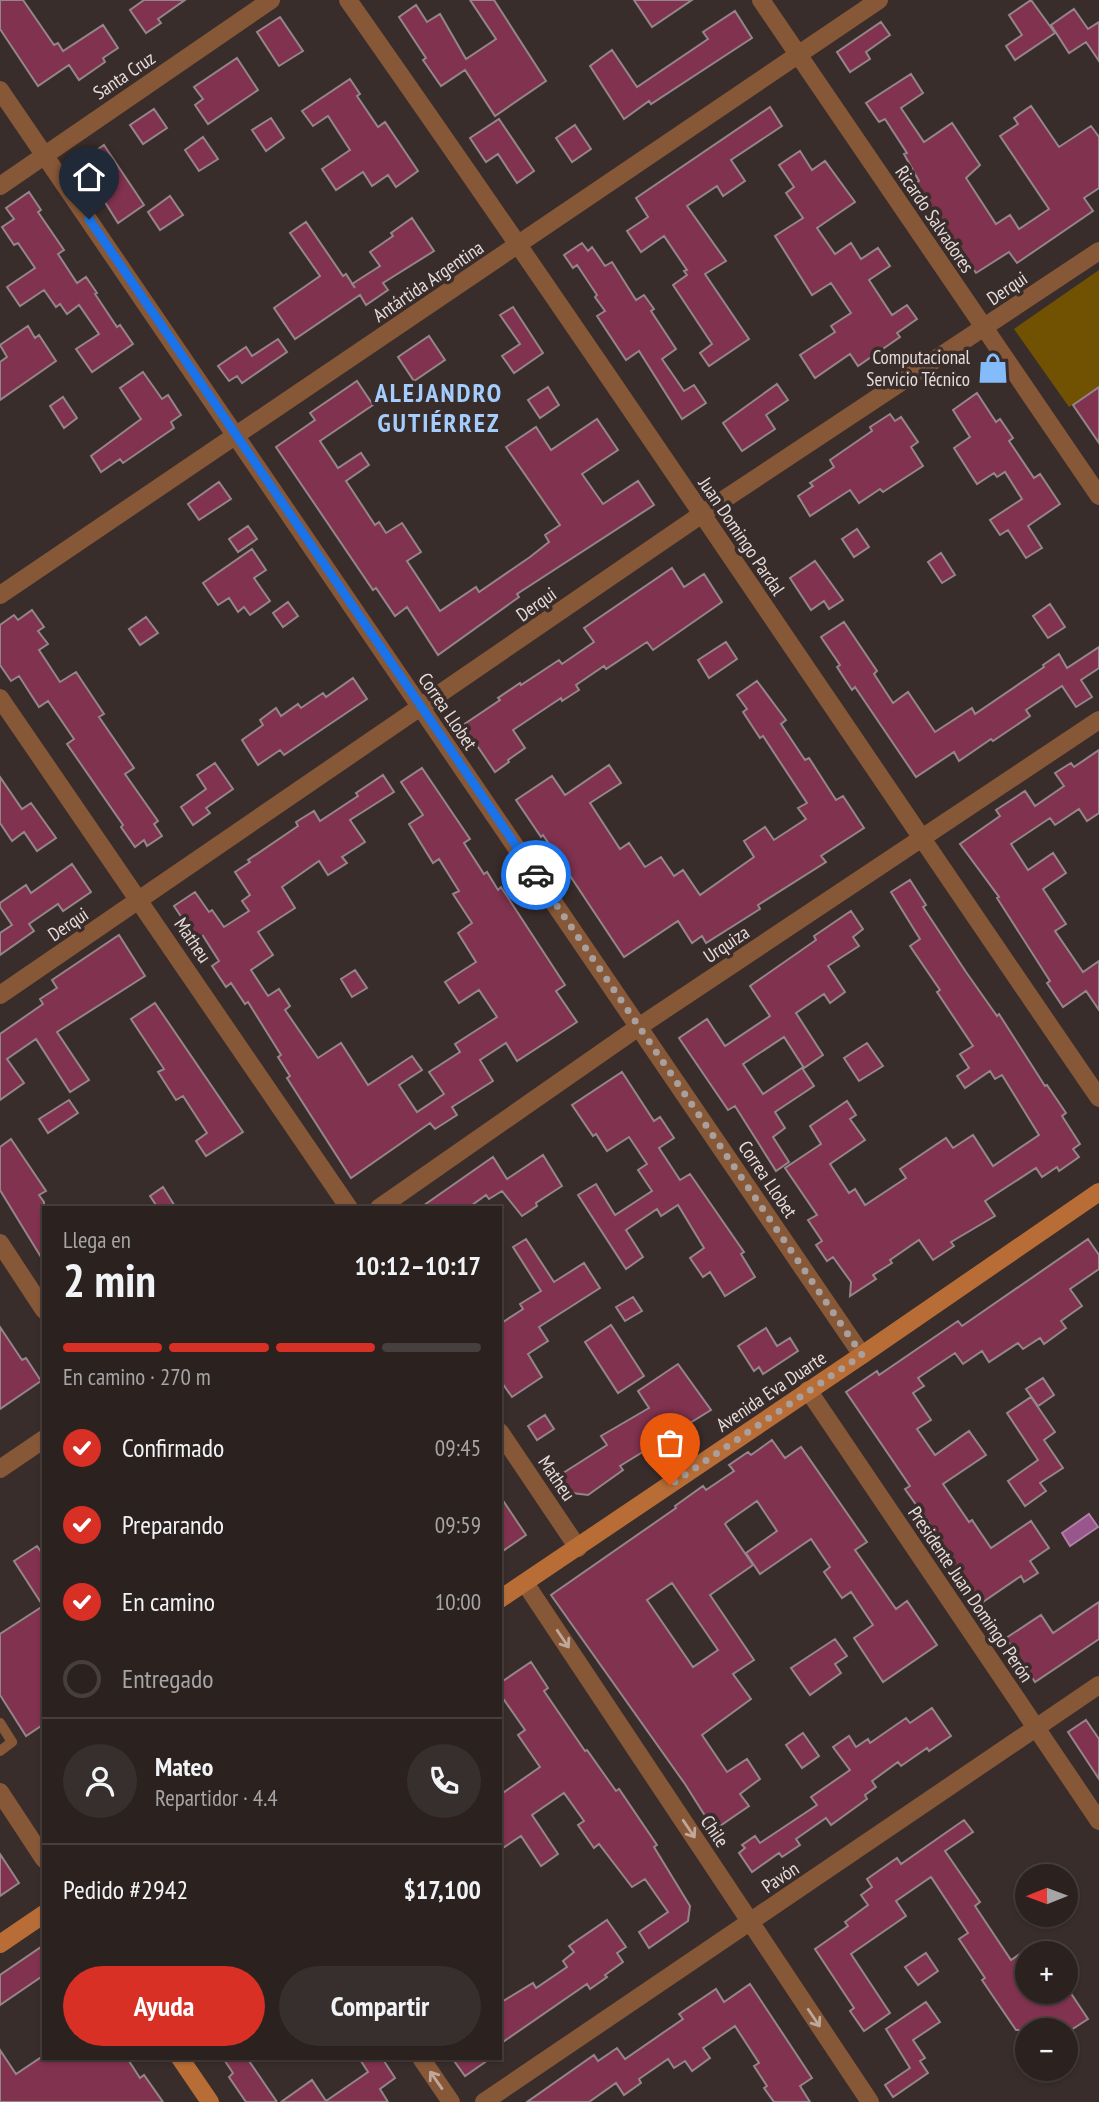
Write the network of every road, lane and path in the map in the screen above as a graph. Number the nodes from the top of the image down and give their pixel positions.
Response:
1 (271, 0) edge
2 (348, 0) edge
3 (761, 0) edge
4 (879, 0) edge
5 (797, 55) junction
6 (0, 90) edge
7 (46, 154) junction
8 (0, 186) edge
9 (520, 245) junction
10 (1099, 251) edge
11 (984, 329) junction
12 (235, 435) junction
13 (1099, 496) edge
14 (702, 514) junction
15 (0, 595) edge
16 (0, 698) edge
17 (421, 709) junction
18 (1099, 720) edge
19 (921, 839) junction
20 (140, 900) junction
21 (0, 995) edge
22 (640, 1026) junction
23 (1099, 1098) edge
24 (1097, 1197) edge
25 (348, 1206) edge
26 (382, 1206) edge
27 (0, 1243) edge
28 (42, 1307) edge
29 (862, 1355) junction
30 (808, 1390) junction
31 (502, 1435) edge
32 (42, 1440) edge
33 (0, 1469) edge
34 (578, 1548) junction
35 (525, 1583) junction
36 (502, 1598) edge
37 (1099, 1685) edge
38 (0, 1724) edge
39 (1036, 1728) junction
40 (0, 1751) edge
41 (0, 1792) edge
42 (1099, 1822) edge
43 (42, 1856) edge
44 (42, 1915) edge
45 (750, 1922) junction
46 (0, 1944) edge
47 (181, 2060) edge
48 (422, 2060) edge
49 (210, 2102) edge
50 (451, 2102) edge
51 (484, 2102) edge
52 (870, 2102) edge

1 - 7 street, Santa Cruz
2 - 9 street, Juan Domingo Pardal
3 - 5 street, Ricardo Salvadores
4 - 5 street, Antártida Argentina
5 - 9 street, Antártida Argentina
5 - 11 street, Ricardo Salvadores
6 - 7 street, Correa Llobet
7 - 8 street, Santa Cruz
7 - 12 street, Correa Llobet
9 - 12 street, Antártida Argentina
9 - 14 street, Juan Domingo Pardal
10 - 11 street, Derqui
11 - 13 street, Ricardo Salvadores
11 - 14 street, Derqui
12 - 15 street, Antártida Argentina
12 - 17 street, Correa Llobet
14 - 17 street, Derqui
14 - 19 street, Juan Domingo Pardal
16 - 20 street, Matheu
17 - 20 street, Derqui
17 - 22 street, Correa Llobet
18 - 19 street, Urquiza
19 - 22 street, Urquiza
19 - 23 street, Juan Domingo Pardal
20 - 21 street, Derqui
20 - 25 street, Matheu
22 - 26 street, Urquiza
22 - 29 street, Correa Llobet
24 - 29 main road, Avenida Eva Duarte
27 - 28 street
29 - 30 main road, Avenida Eva Duarte
30 - 34 main road, Avenida Eva Duarte
30 - 39 street, Presidente Juan Domingo Perón
31 - 34 street, Matheu
32 - 33 street
34 - 35 main road, Avenida Eva Duarte
35 - 36 main road, Avenida Eva Duarte
35 -> 45 street, Chile
37 - 39 street, Pavón
38 - 40 lane
39 - 42 street, Presidente Juan Domingo Perón
39 - 45 street, Pavón
41 - 43 street
44 - 46 main road
45 - 51 street, Pavón
45 -> 52 street, Chile
47 - 49 main road
50 -> 48 street

